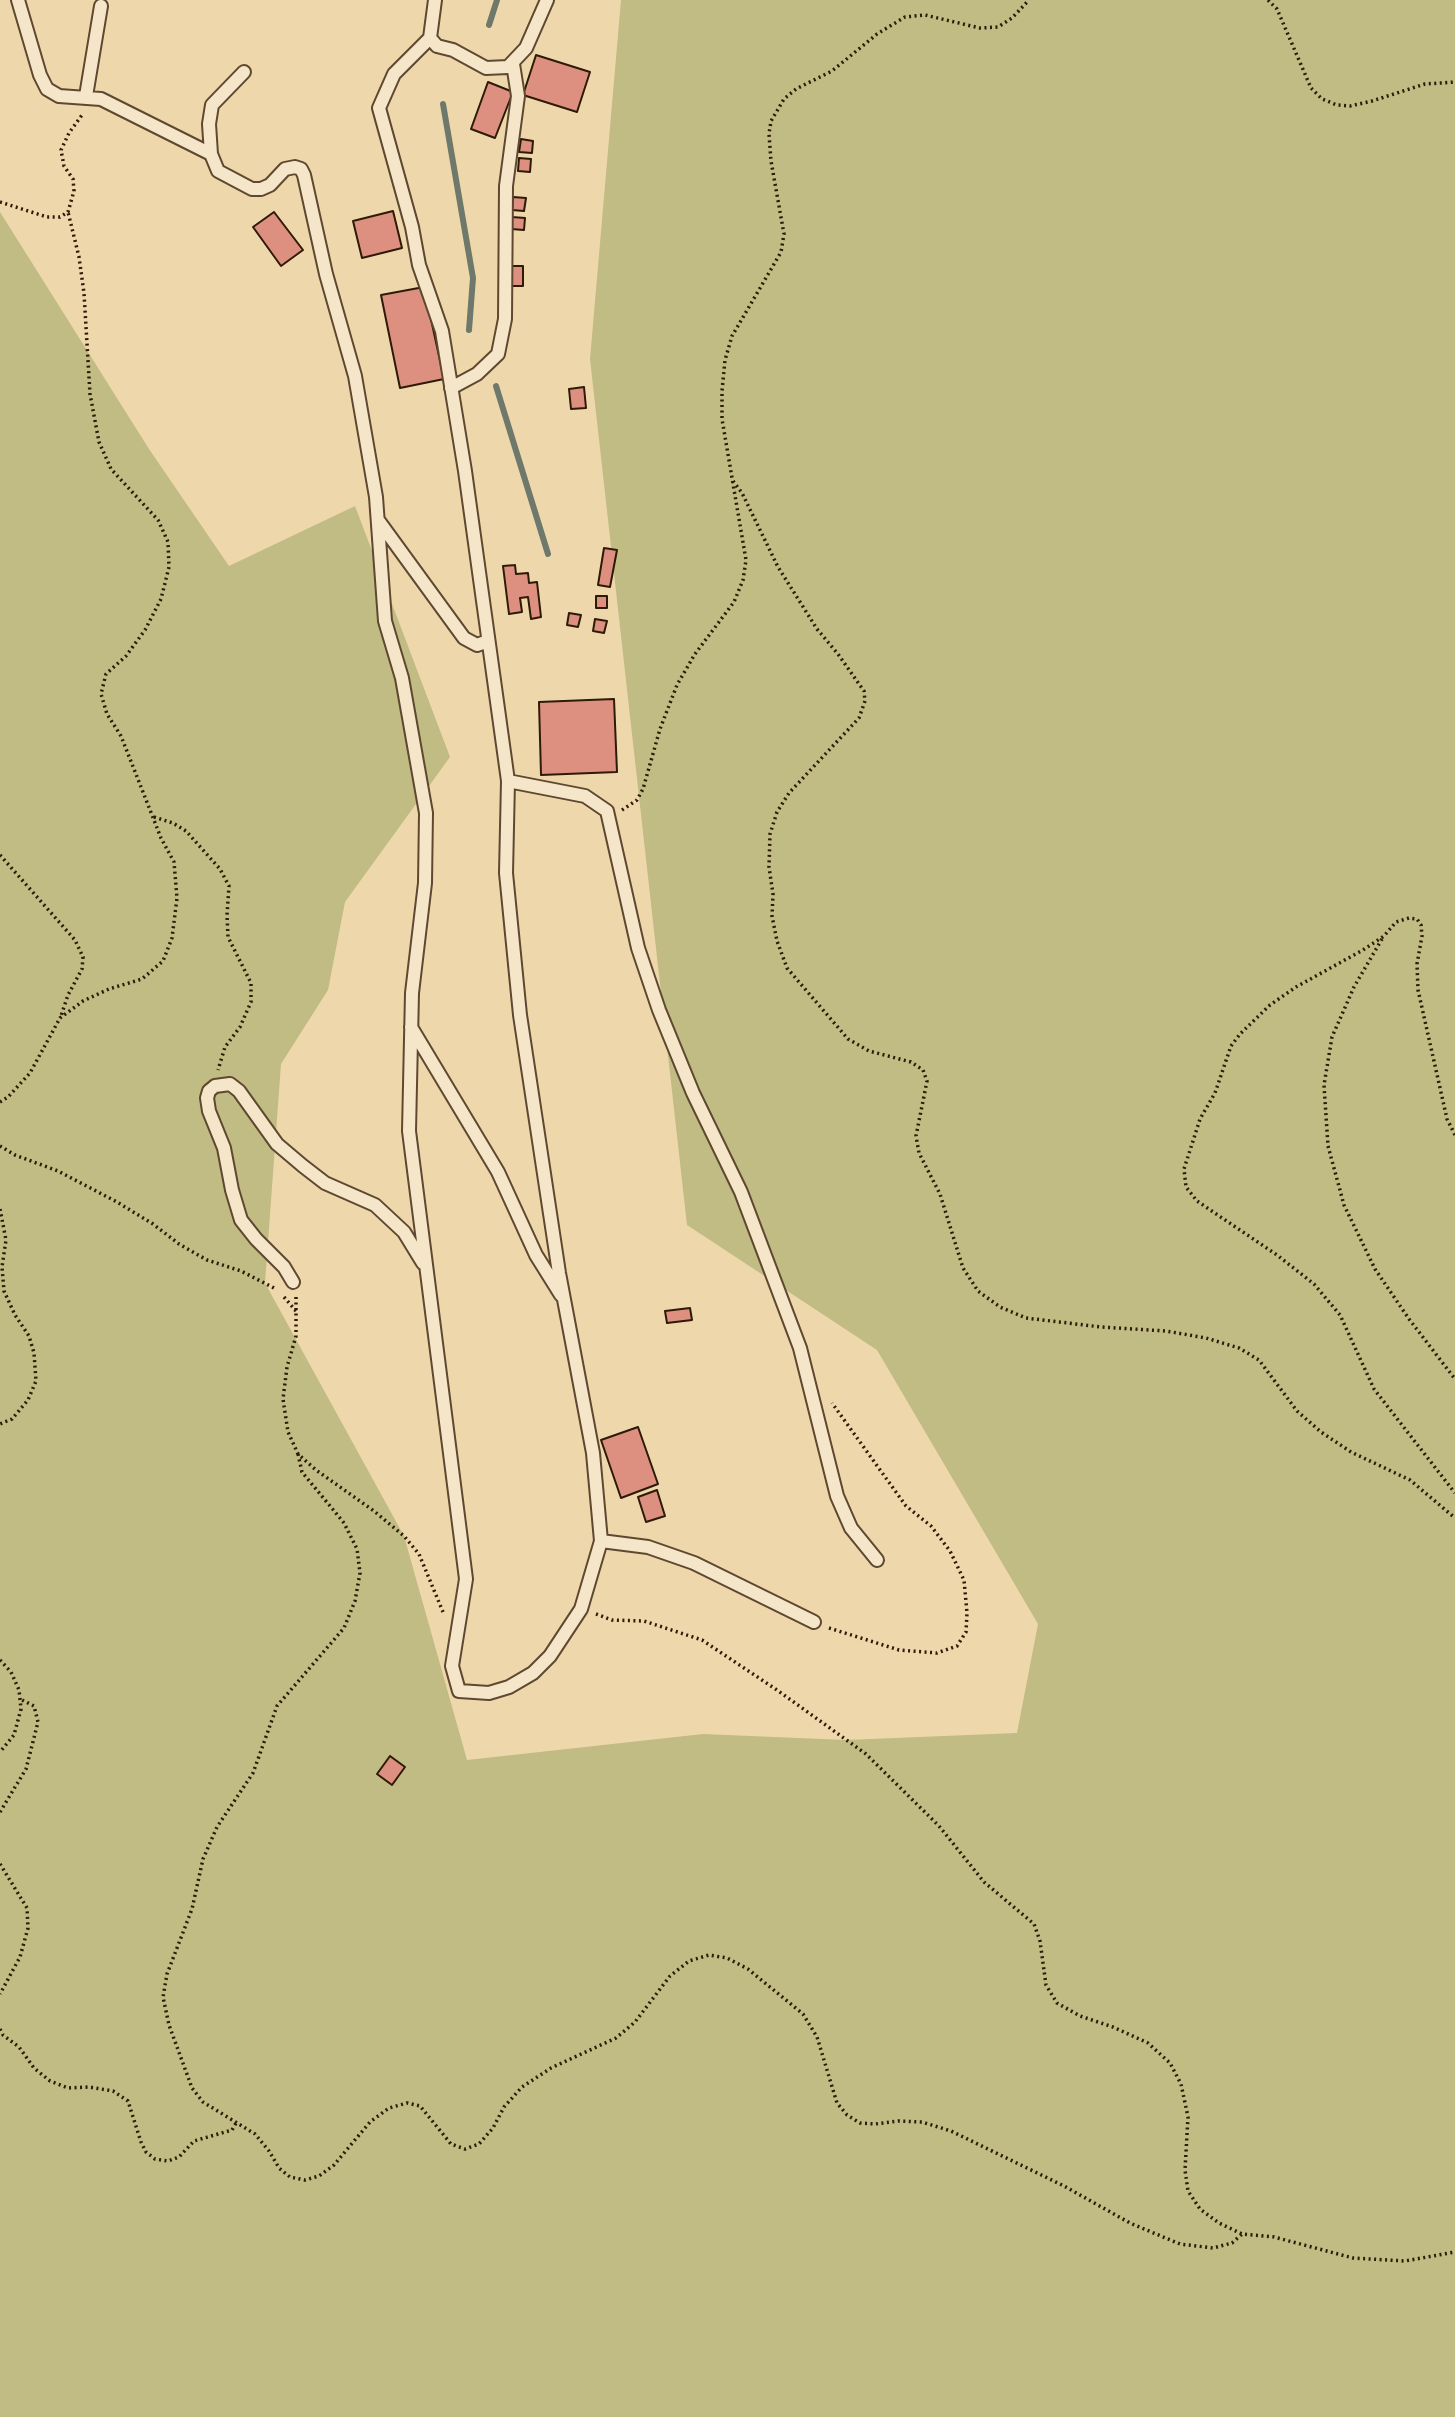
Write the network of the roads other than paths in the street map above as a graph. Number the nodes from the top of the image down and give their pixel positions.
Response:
1 (19, 0) edge
2 (435, 0) edge
3 (547, 0) edge
4 (101, 6) dead end
5 (430, 38) junction
6 (513, 64) junction
7 (244, 72) dead end
8 (86, 96) junction
9 (211, 154) junction
10 (451, 388) junction
11 (377, 519) junction
12 (488, 641) junction
13 (508, 781) junction
14 (411, 1027) junction
15 (425, 1266) junction
16 (293, 1282) road end
17 (564, 1301) junction
18 (601, 1541) junction
19 (877, 1560) dead end
20 (814, 1622) road end

1 - 8 lane
2 - 5 lane
3 - 6 lane
4 - 8 lane
5 - 6 lane
5 - 10 lane
6 - 10 lane
7 - 9 lane
8 - 9 lane
9 - 11 lane
10 - 12 lane
11 - 12 lane
11 - 14 lane
12 - 13 lane
13 - 17 lane
13 - 19 lane
14 - 15 lane
14 - 17 lane
15 - 16 lane
15 - 18 lane
17 - 18 lane
18 - 20 lane

